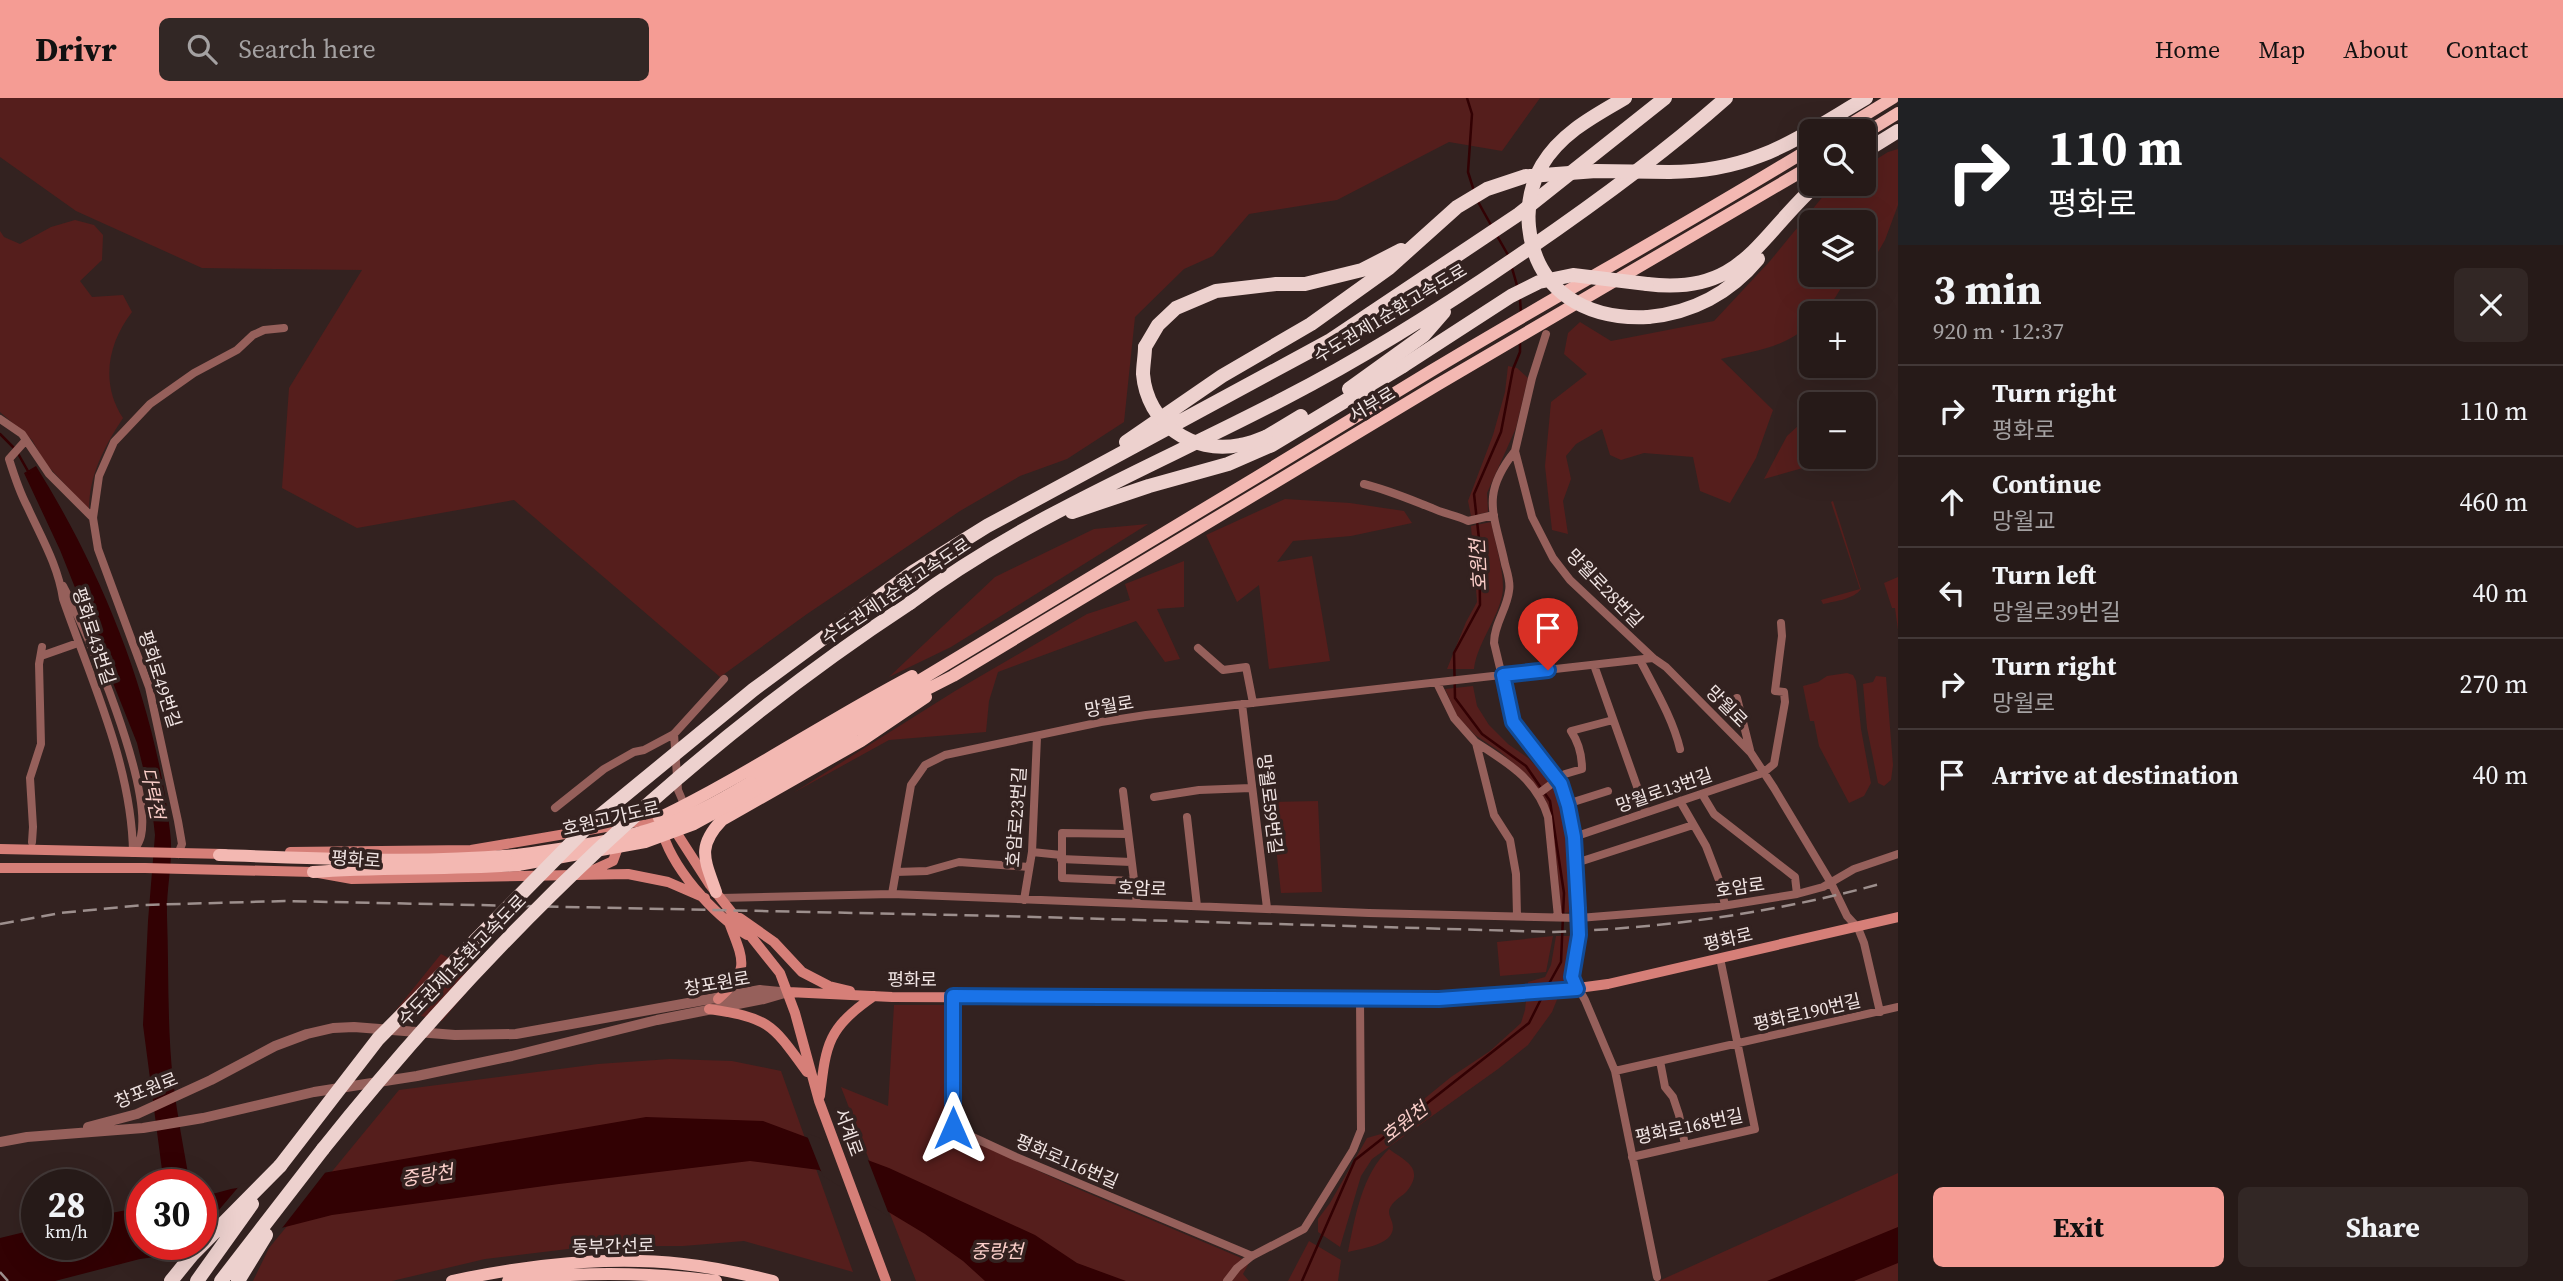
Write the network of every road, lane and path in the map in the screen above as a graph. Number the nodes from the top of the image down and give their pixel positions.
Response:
1 (1625, 98) edge
2 (1665, 98) edge
3 (1726, 98) edge
4 (1866, 98) edge
5 (1893, 98) edge
6 (1898, 113) edge
7 (1859, 119) edge
8 (1876, 127) edge
9 (1898, 131) edge
10 (1876, 145) edge
11 (1799, 155) edge
12 (1799, 173) edge
13 (1805, 196) edge
14 (1793, 209) junction
15 (1396, 256) junction
16 (1456, 298) junction
17 (284, 328) dead end
18 (1546, 334) dead end
19 (0, 419) edge
20 (26, 440) junction
21 (1515, 451) junction
22 (1075, 476) junction
23 (1364, 484) dead end
24 (1494, 515) junction
25 (93, 518) junction
26 (1037, 523) junction
27 (60, 580) junction
28 (1781, 623) dead end
29 (78, 643) junction
30 (1198, 648) dead end
31 (966, 650) junction
32 (1653, 658) junction
33 (1640, 660) junction
34 (1594, 665) junction
35 (1503, 675) junction
36 (953, 676) junction
37 (724, 679) dead end
38 (1437, 683) junction
39 (1737, 698) dead end
40 (1253, 703) junction
41 (1242, 704) junction
42 (1613, 720) junction
43 (674, 734) junction
44 (1037, 737) junction
45 (1476, 743) junction
46 (1680, 749) dead end
47 (1751, 753) junction
48 (1763, 773) junction
49 (1558, 780) junction
50 (754, 786) junction
51 (1251, 788) junction
52 (710, 791) junction
53 (1123, 791) dead end
54 (1608, 791) dead end
55 (1538, 794) junction
56 (1702, 794) junction
57 (1154, 797) dead end
58 (1680, 801) junction
59 (684, 804) junction
60 (1567, 804) junction
61 (555, 808) dead end
62 (1646, 812) junction
63 (1187, 817) dead end
64 (659, 818) junction
65 (722, 820) junction
66 (1693, 825) junction
67 (573, 833) junction
68 (1128, 834) junction
69 (1574, 837) junction
70 (32, 842) dead end
71 (0, 849) edge
72 (1032, 852) junction
73 (133, 853) junction
74 (178, 854) junction
75 (1898, 854) edge
76 (219, 855) junction
77 (1061, 857) junction
78 (517, 860) junction
79 (1131, 862) junction
80 (1576, 863) junction
81 (1029, 867) junction
82 (0, 868) edge
83 (313, 872) junction
84 (896, 872) junction
85 (582, 875) junction
86 (706, 880) junction
87 (1134, 881) junction
88 (1831, 883) junction
89 (693, 885) junction
90 (892, 894) junction
91 (1797, 894) junction
92 (714, 896) junction
93 (1024, 900) junction
94 (1137, 904) junction
95 (1725, 905) junction
96 (1198, 906) junction
97 (1267, 908) junction
98 (1517, 916) junction
99 (1560, 917) junction
100 (1898, 917) edge
101 (1579, 918) junction
102 (733, 920) junction
103 (1858, 928) junction
104 (1720, 958) junction
105 (1577, 989) junction
106 (788, 992) junction
107 (874, 996) junction
108 (953, 996) junction
109 (718, 999) junction
110 (1360, 999) junction
111 (1898, 1007) edge
112 (709, 1009) junction
113 (1880, 1012) junction
114 (1737, 1044) junction
115 (1660, 1061) junction
116 (1615, 1071) junction
117 (813, 1081) junction
118 (819, 1101) junction
119 (64, 1133) junction
120 (0, 1142) edge
121 (1685, 1145) junction
122 (323, 1149) junction
123 (1632, 1157) junction
124 (279, 1166) junction
125 (1252, 1256) junction
126 (1657, 1277) dead end
127 (171, 1281) edge
128 (197, 1281) edge
129 (221, 1281) edge
130 (238, 1281) edge
131 (452, 1281) edge
132 (508, 1281) edge
133 (716, 1281) edge
134 (773, 1281) edge
135 (886, 1281) edge
136 (1227, 1281) edge

1 - 14 highway, bridge
2 - 22 highway, 수도권제1순환고속도로, bridge
3 - 16 highway, 수도권제1순환고속도로, bridge
4 - 15 highway, bridge
5 - 7 highway
6 - 8 highway
9 - 10 highway
11 - 31 highway, 서부로
12 - 36 highway, 서부로
13 - 14 highway
14 - 26 highway, bridge
15 - 16 highway, bridge
15 - 22 highway
16 - 26 highway, 수도권제1순환고속도로
17 - 25 street, 평화로49번길
18 - 21 street, 망월로28번길
19 - 20 street
20 - 25 street
20 - 27 street, 평화로43번길
21 - 24 street
21 - 32 street, 망월로28번길
22 - 124 highway, 수도권제1순환고속도로, bridge
23 - 24 street
24 - 35 street
25 - 74 street, 평화로49번길
26 - 122 highway, 수도권제1순환고속도로, bridge
27 - 29 street, 평화로43번길
27 - 73 street
28 - 48 street
29 - 70 street
29 - 73 street, 평화로43번길
30 - 40 street
31 - 50 highway, 호원고가도로
31 - 52 highway
32 - 33 street
32 - 47 street, 망월로
33 - 34 street
33 - 46 street
34 - 35 street
34 - 42 street
35 - 38 street, 망월로
35 - 49 street
36 - 50 highway, 호원고가도로
36 - 65 highway
37 - 43 street
38 - 40 street, 망월로
38 - 45 street
39 - 47 street
40 - 41 street, 망월로
41 - 44 street, 망월로
41 - 51 street, 망월로59번길
42 - 49 street
42 - 62 street
43 - 59 street
43 - 61 street
44 - 72 street, 호암로23번길
44 - 84 street, 망월로
45 - 55 street
45 - 98 street
47 - 48 street, 망월로
48 - 56 street, 망월로13번길
48 - 88 street, 망월로
49 - 55 street
49 - 60 street
50 - 78 highway, 호원고가도로, bridge
51 - 57 street
51 - 97 street, 망월로59번길
52 - 59 highway
52 - 65 highway
53 - 68 street
54 - 60 street
55 - 99 street
56 - 58 street, 망월로13번길
56 - 91 street
58 - 62 street, 망월로13번길
58 - 66 street
59 - 64 highway
60 - 69 street
62 - 69 street, 망월로13번길
63 - 96 street
64 - 67 main road, 평화로
64 - 86 main road, 평화로
64 - 89 main road, 평화로
65 - 92 highway
66 - 80 street
66 - 95 street
67 - 76 main road, 평화로
67 - 85 main road
68 - 77 street
68 - 79 street
69 - 80 street
71 - 73 main road, 평화로
72 - 77 street
72 - 81 street, 호암로23번길
73 - 74 main road, 평화로
74 - 76 main road, 평화로
75 - 88 street, 호암로
76 - 78 highway, 호원고가도로
77 - 79 street
77 - 87 street
78 - 83 highway, 호원고가도로
79 - 87 street
80 - 101 street
81 - 84 street
81 - 93 street, 호암로23번길
82 - 83 main road, 평화로
83 - 85 main road, 평화로
84 - 90 street, 망월로
85 - 92 main road, 평화로
86 - 89 main road
86 - 92 main road, 평화로
87 - 94 street
88 - 91 street, 호암로
88 - 103 street, 망월로
89 - 92 main road, 평화로
90 - 92 street, 호암로
90 - 93 street, 호암로
91 - 95 street, 호암로
92 - 102 main road, 평화로
93 - 94 street, 호암로
94 - 96 street, 호암로
95 - 101 street, 호암로
96 - 97 street, 호암로
97 - 98 street, 호암로
98 - 99 street, 호암로
99 - 101 street, 호암로
100 - 103 main road, 평화로
101 - 105 street
102 - 106 main road, 평화로
102 - 107 main road
102 - 109 main road
103 - 104 main road, 평화로
103 - 113 street, 평화로190번길
104 - 105 main road, 평화로
104 - 114 street, 평화로168번길
105 - 110 main road, 평화로
105 - 116 street, 평화로168번길
106 - 107 main road, 평화로
106 - 109 street, 창포원로
106 - 112 street, 창포원로
106 - 117 main road, 서계로
107 - 108 main road, 평화로
107 - 118 main road
108 - 110 main road, 평화로
108 - 125 street, 평화로116번길
109 - 119 street, 창포원로
110 - 125 street
111 - 113 street
112 - 117 main road
112 - 119 street, 창포원로
113 - 114 street, 평화로190번길
114 - 115 street, 평화로190번길
114 - 121 street, 평화로168번길
115 - 116 street, 평화로190번길
115 - 121 street
116 - 123 street, 평화로168번길
117 - 118 main road, 서계로
118 - 135 main road, 서계로
119 - 120 street, 창포원로
121 - 123 street, 평화로168번길
122 - 129 highway, 수도권제1순환고속도로
122 - 130 highway
123 - 126 street
124 - 127 highway
124 - 128 highway, 수도권제1순환고속도로
125 - 136 street
131 - 134 highway, 동부간선로
132 - 133 highway, 동부간선로

